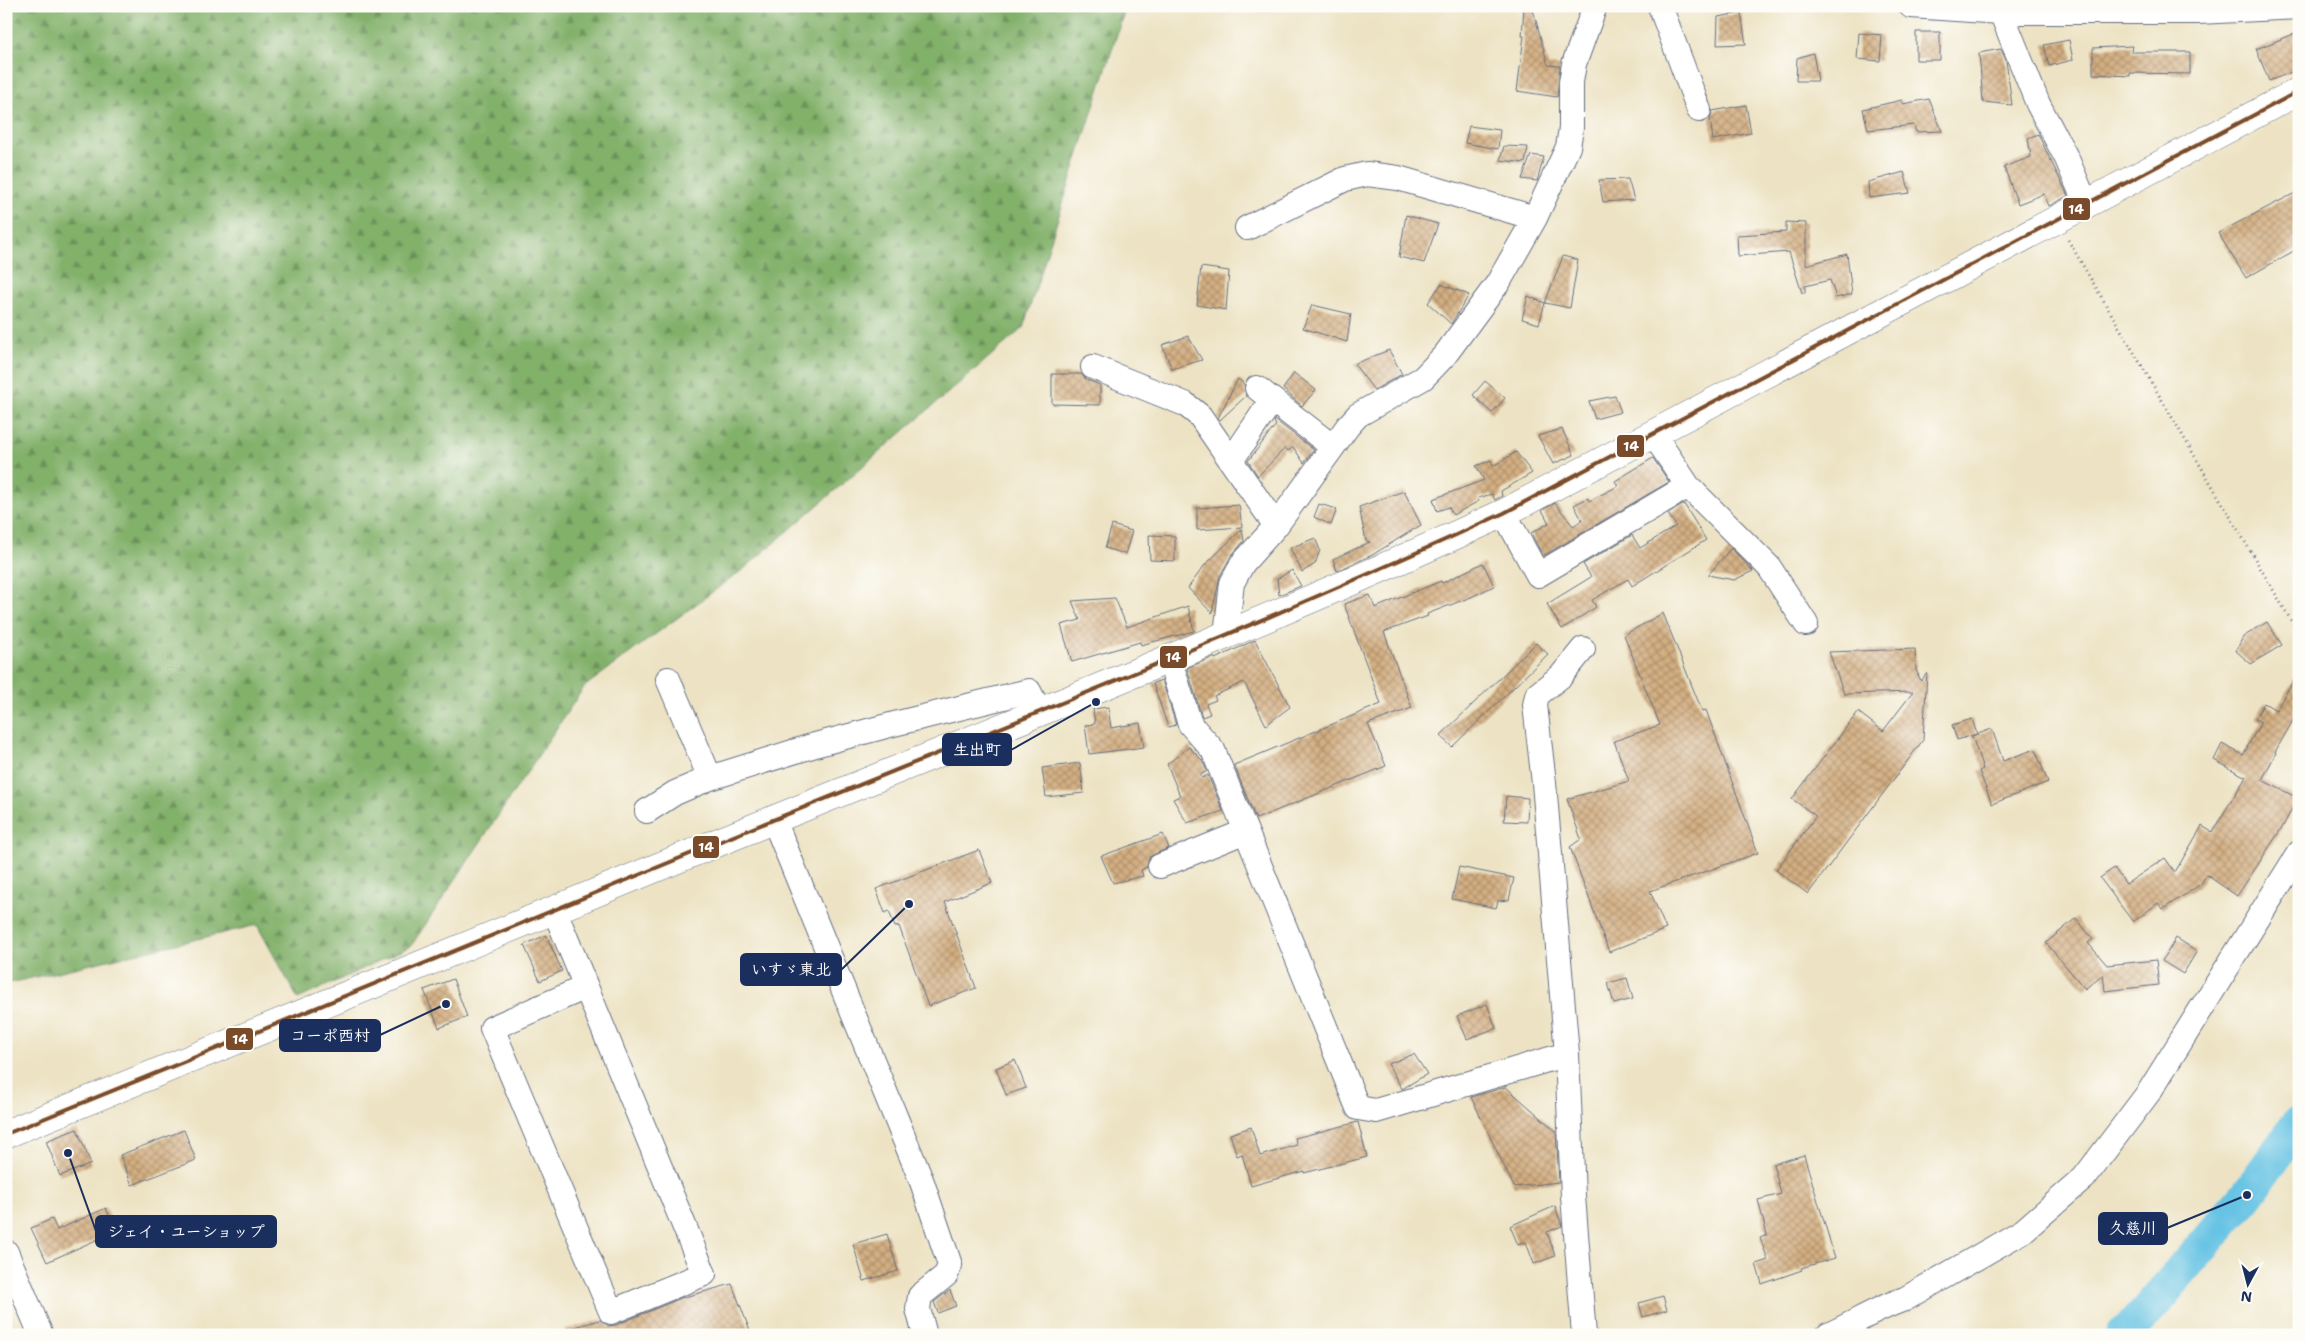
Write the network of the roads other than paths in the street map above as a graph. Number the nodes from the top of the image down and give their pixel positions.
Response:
1 (1595, 6) edge
2 (1660, 6) edge
3 (1911, 6) edge
4 (2299, 7) edge
5 (2046, 8) edge
6 (2001, 12) junction
7 (2299, 91) edge
8 (1699, 110) dead end
9 (2086, 204) junction
10 (1535, 218) junction
11 (1247, 228) dead end
12 (1093, 367) dead end
13 (1654, 435) junction
14 (1333, 447) junction
15 (1231, 461) junction
16 (1688, 486) junction
17 (1504, 513) junction
18 (1276, 526) junction
19 (1806, 624) dead end
20 (1226, 635) junction
21 (1583, 649) dead end
22 (1169, 658) junction
23 (668, 679) dead end
24 (1040, 713) junction
25 (710, 778) junction
26 (647, 811) dead end
27 (774, 820) junction
28 (1246, 831) junction
29 (2299, 853) edge
30 (1160, 866) dead end
31 (554, 909) junction
32 (586, 987) junction
33 (1567, 1054) junction
34 (6, 1134) edge
35 (6, 1252) edge
36 (41, 1335) edge
37 (925, 1335) edge
38 (1584, 1335) edge
39 (1828, 1335) edge

1 - 10 street
2 - 8 street
3 - 6 street
4 - 5 street
5 - 6 street
6 - 9 street
7 - 9 highway
9 - 13 highway
10 - 11 street
10 - 14 street
12 - 15 street
13 - 16 street
13 - 17 highway
14 - 15 street
14 - 18 street
15 - 18 street
16 - 17 street
16 - 19 street
17 - 20 highway
18 - 20 street
20 - 22 highway
21 - 33 street
22 - 24 highway
22 - 28 street
23 - 25 street
24 - 25 street
24 - 27 highway
25 - 26 street
27 - 31 highway
27 - 37 street
28 - 30 street
28 - 33 street
29 - 39 street
31 - 32 street
31 - 34 highway
32 - 32 street
33 - 38 street
35 - 36 street

